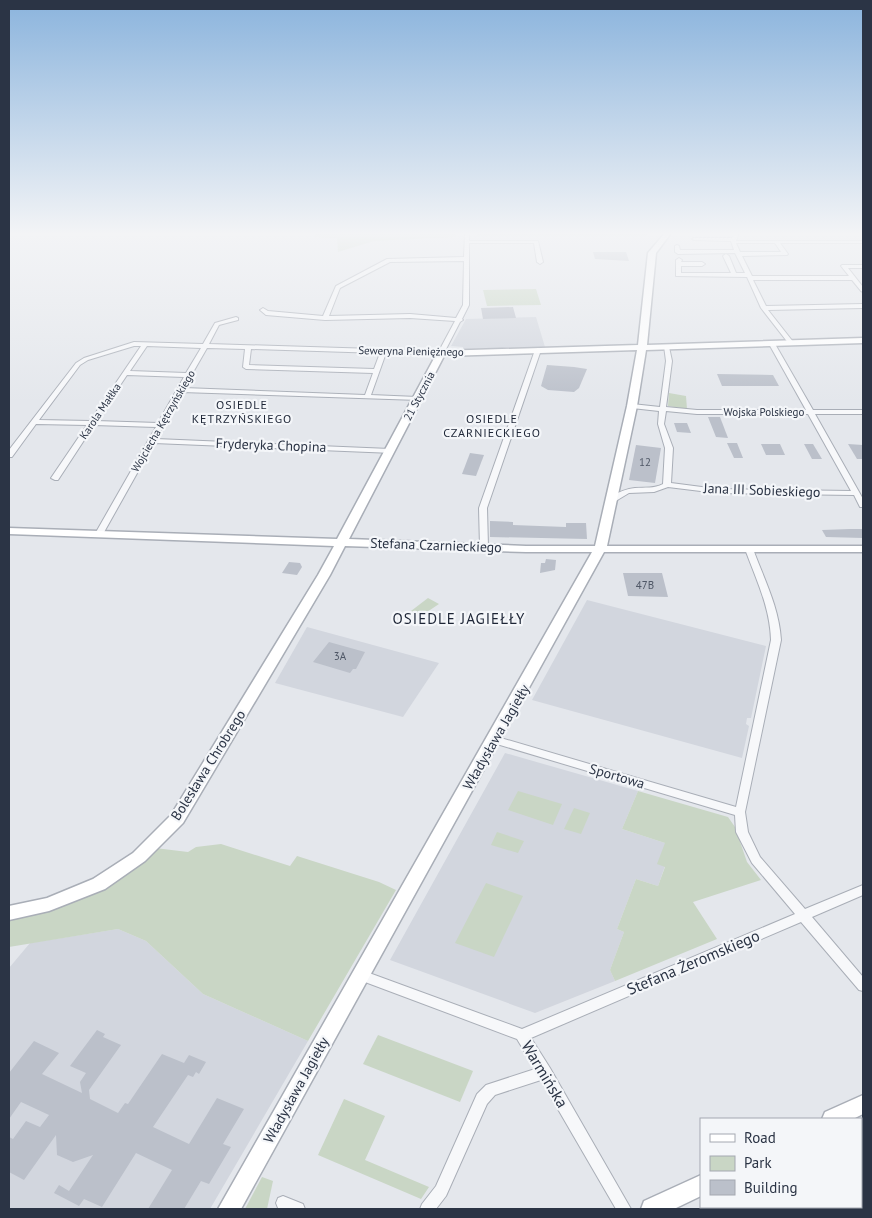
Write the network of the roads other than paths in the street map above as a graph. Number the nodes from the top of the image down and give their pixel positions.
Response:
1 (337, 290) edge
2 (466, 290) edge
3 (648, 290) edge
4 (756, 290) edge
5 (863, 306) edge
6 (764, 308) junction
7 (263, 310) dead end
8 (325, 318) junction
9 (236, 320) dead end
10 (460, 320) junction
11 (863, 341) edge
12 (792, 343) junction
13 (145, 344) junction
14 (772, 344) junction
15 (206, 346) junction
16 (248, 346) junction
17 (666, 346) junction
18 (642, 347) junction
19 (538, 350) junction
20 (384, 351) junction
21 (441, 353) junction
22 (377, 371) junction
23 (126, 373) junction
24 (189, 375) junction
25 (181, 390) junction
26 (368, 395) junction
27 (417, 399) junction
28 (632, 406) junction
29 (664, 409) junction
30 (811, 412) junction
31 (863, 412) edge
32 (34, 422) junction
33 (92, 423) junction
34 (161, 425) junction
35 (152, 441) junction
36 (390, 451) junction
37 (9, 456) edge
38 (55, 478) dead end
39 (667, 485) junction
40 (856, 493) junction
41 (611, 500) junction
42 (863, 505) edge
43 (9, 530) edge
44 (99, 534) junction
45 (341, 542) junction
46 (484, 547) junction
47 (600, 549) junction
48 (749, 549) junction
49 (863, 550) edge
50 (494, 740) junction
51 (740, 812) junction
52 (863, 890) edge
53 (9, 913) edge
54 (804, 915) junction
55 (361, 975) junction
56 (863, 986) edge
57 (522, 1035) junction
58 (545, 1072) junction
59 (863, 1104) edge
60 (834, 1118) edge
61 (700, 1186) edge
62 (283, 1203) dead end
63 (659, 1208) edge
64 (229, 1209) edge
65 (298, 1209) edge
66 (427, 1209) edge
67 (624, 1209) edge

1 - 8 street
2 - 10 street, 21 Stycznia
3 - 18 street, Władysława Jagiełły
4 - 6 street
5 - 6 street
6 - 12 street
7 - 8 street
8 - 10 street
9 - 15 street, Wojciecha Kętrzyńskiego
10 - 21 street, 21 Stycznia
11 - 12 street, Seweryna Pieniężnego
12 - 14 street, Seweryna Pieniężnego
13 - 15 street, Seweryna Pieniężnego
13 - 23 street, Karola Małłka
13 - 32 street, Seweryna Pieniężnego
14 - 17 street, Seweryna Pieniężnego
14 - 30 street
15 - 16 street, Seweryna Pieniężnego
15 - 24 street, Wojciecha Kętrzyńskiego
16 - 20 street, Seweryna Pieniężnego
16 - 22 street
17 - 18 street, Seweryna Pieniężnego
17 - 29 street
18 - 19 street, Seweryna Pieniężnego
18 - 28 street, Władysława Jagiełły
19 - 21 street, Seweryna Pieniężnego
19 - 46 street
20 - 21 street, Seweryna Pieniężnego
20 - 22 street
21 - 27 street, 21 Stycznia
22 - 26 street
23 - 24 street
23 - 33 street, Karola Małłka
24 - 25 street, Wojciecha Kętrzyńskiego
25 - 26 street
25 - 34 street, Wojciecha Kętrzyńskiego
26 - 27 street
27 - 36 street, 21 Stycznia
28 - 29 street, Wojska Polskiego
28 - 41 street, Władysława Jagiełły
29 - 30 street, Wojska Polskiego
29 - 39 street
30 - 31 street, Wojska Polskiego
30 - 40 street
32 - 33 street
32 - 37 street, Seweryna Pieniężnego
33 - 34 street
33 - 38 street, Karola Małłka
34 - 35 street, Wojciecha Kętrzyńskiego
35 - 36 street, Fryderyka Chopina
35 - 44 street, Wojciecha Kętrzyńskiego
36 - 45 street, 21 Stycznia
39 - 40 street, Jana III Sobieskiego
39 - 41 street, Jana III Sobieskiego
40 - 42 street
41 - 47 street, Władysława Jagiełły
43 - 44 street, Stefana Czarnieckiego
44 - 45 street, Stefana Czarnieckiego
45 - 46 street, Stefana Czarnieckiego
45 - 53 street, Bolesława Chrobrego
46 - 47 street, Stefana Czarnieckiego
47 - 48 street, Stefana Czarnieckiego
47 - 50 street, Władysława Jagiełły
48 - 49 street, Stefana Czarnieckiego
48 - 51 street
50 - 51 street, Sportowa
50 - 55 street, Władysława Jagiełły
51 - 54 street
52 - 54 street, Stefana Żeromskiego
54 - 56 street
54 - 57 street, Stefana Żeromskiego
55 - 57 street, Warmińska
55 - 64 street, Władysława Jagiełły
57 - 58 street, Warmińska
58 - 66 street
58 - 67 street, Warmińska
59 - 60 street
61 - 63 street
62 - 65 street

